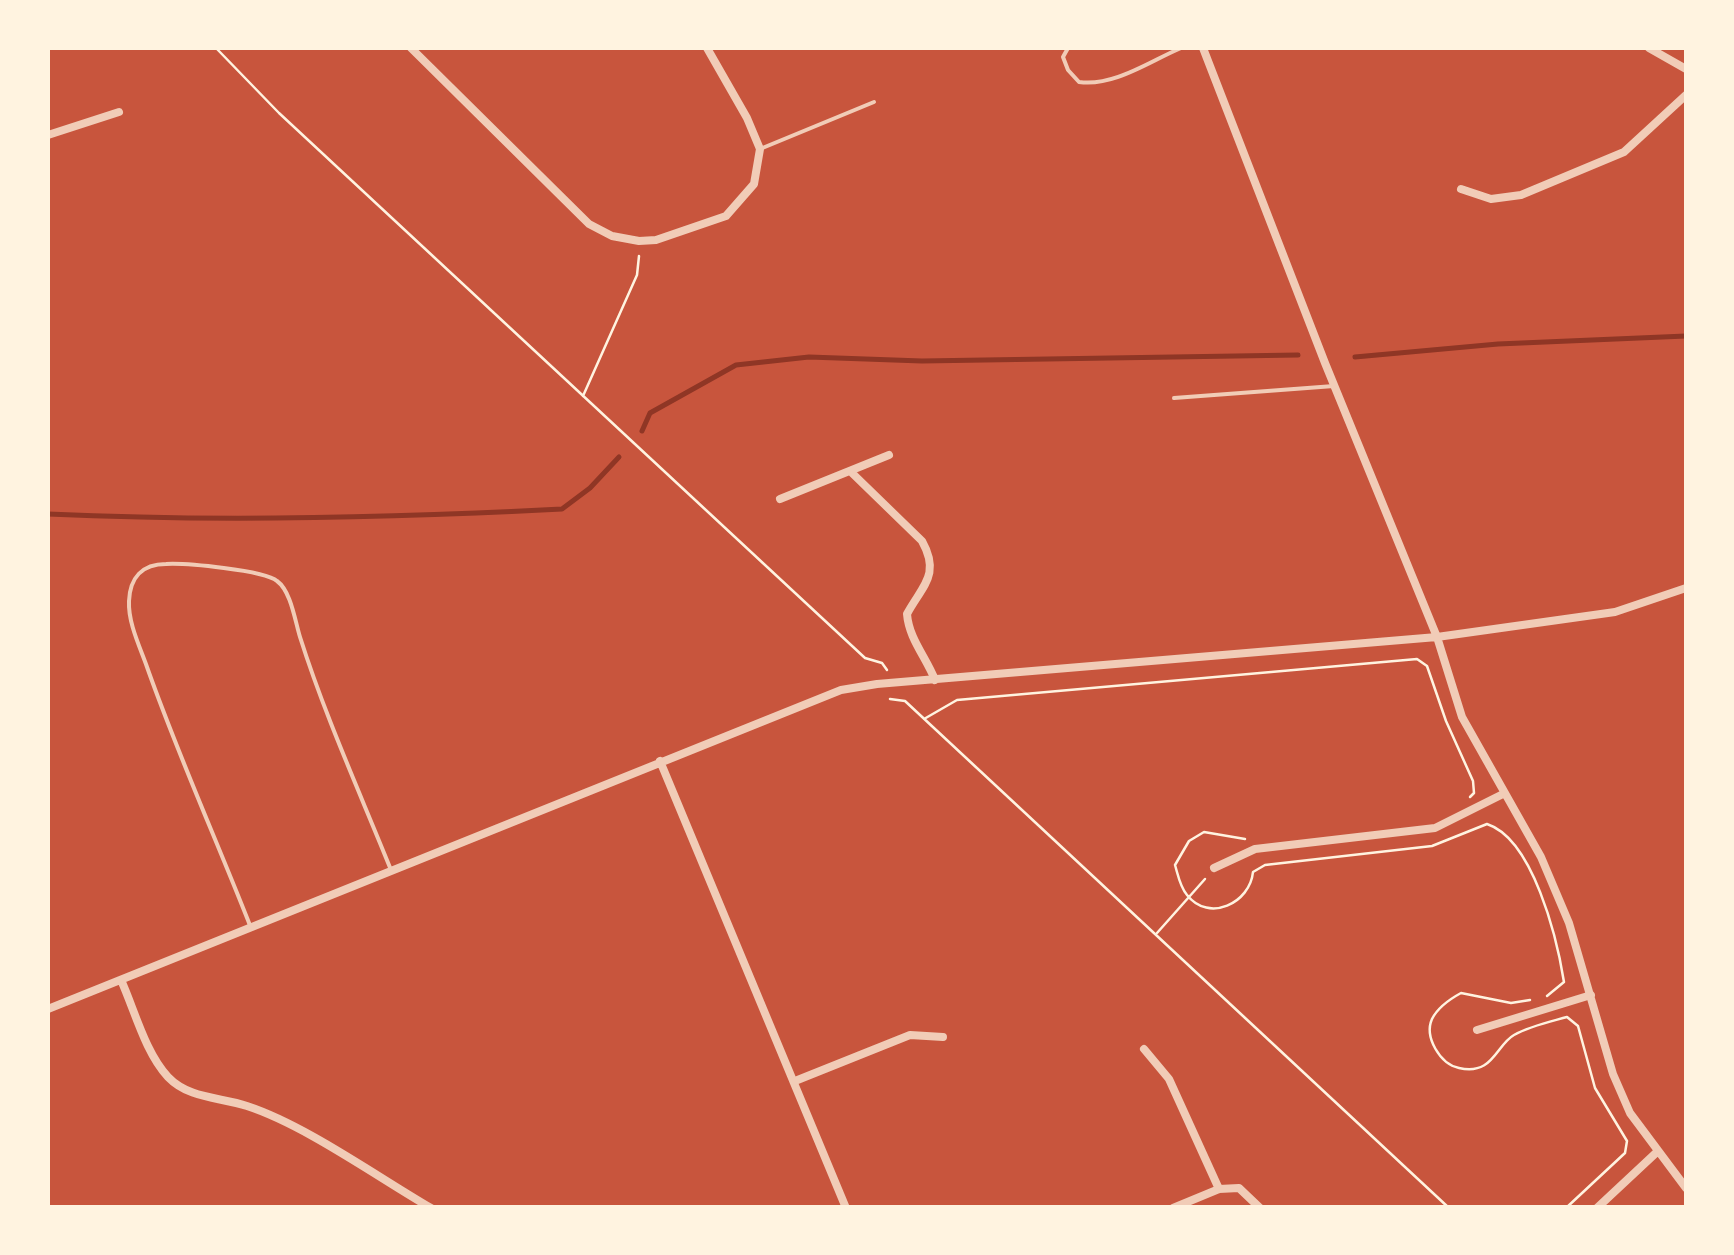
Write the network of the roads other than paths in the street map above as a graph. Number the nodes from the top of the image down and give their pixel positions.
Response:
1 (411, 48) edge
2 (708, 48) edge
3 (1068, 48) edge
4 (1182, 48) edge
5 (1203, 48) edge
6 (1648, 48) edge
7 (1686, 69) edge
8 (1686, 96) edge
9 (874, 102) dead end
10 (119, 112) dead end
11 (48, 135) edge
12 (760, 149) junction
13 (1461, 189) dead end
14 (1334, 386) junction
15 (1174, 398) dead end
16 (889, 456) dead end
17 (850, 471) junction
18 (780, 499) dead end
19 (1686, 588) edge
20 (1437, 637) junction
21 (935, 680) junction
22 (660, 761) junction
23 (1506, 793) junction
24 (1214, 868) road end
25 (392, 871) junction
26 (251, 928) junction
27 (122, 980) junction
28 (1591, 995) junction
29 (48, 1009) edge
30 (1477, 1030) dead end
31 (943, 1037) dead end
32 (1144, 1049) dead end
33 (794, 1080) junction
34 (1658, 1151) junction
35 (1686, 1188) edge
36 (1218, 1189) junction
37 (430, 1208) edge
38 (846, 1208) edge
39 (1173, 1208) edge
40 (1260, 1208) edge
41 (1597, 1208) edge

1 - 12 street
2 - 12 street
3 - 4 lane
5 - 14 street
6 - 7 street
8 - 13 street
9 - 12 lane
10 - 11 street
14 - 15 lane
14 - 20 street
16 - 17 street
17 - 18 street
17 - 21 street
19 - 20 street
20 - 21 street
20 - 23 street
21 - 22 street
22 - 25 street
22 - 33 street
23 - 24 street
23 - 28 street
25 - 26 street
25 - 26 lane
26 - 27 street
27 - 29 street
27 - 37 street
28 - 30 street
28 - 34 street
31 - 33 street
32 - 36 street
33 - 38 street
34 - 35 street
34 - 41 street
36 - 39 street
36 - 40 street

